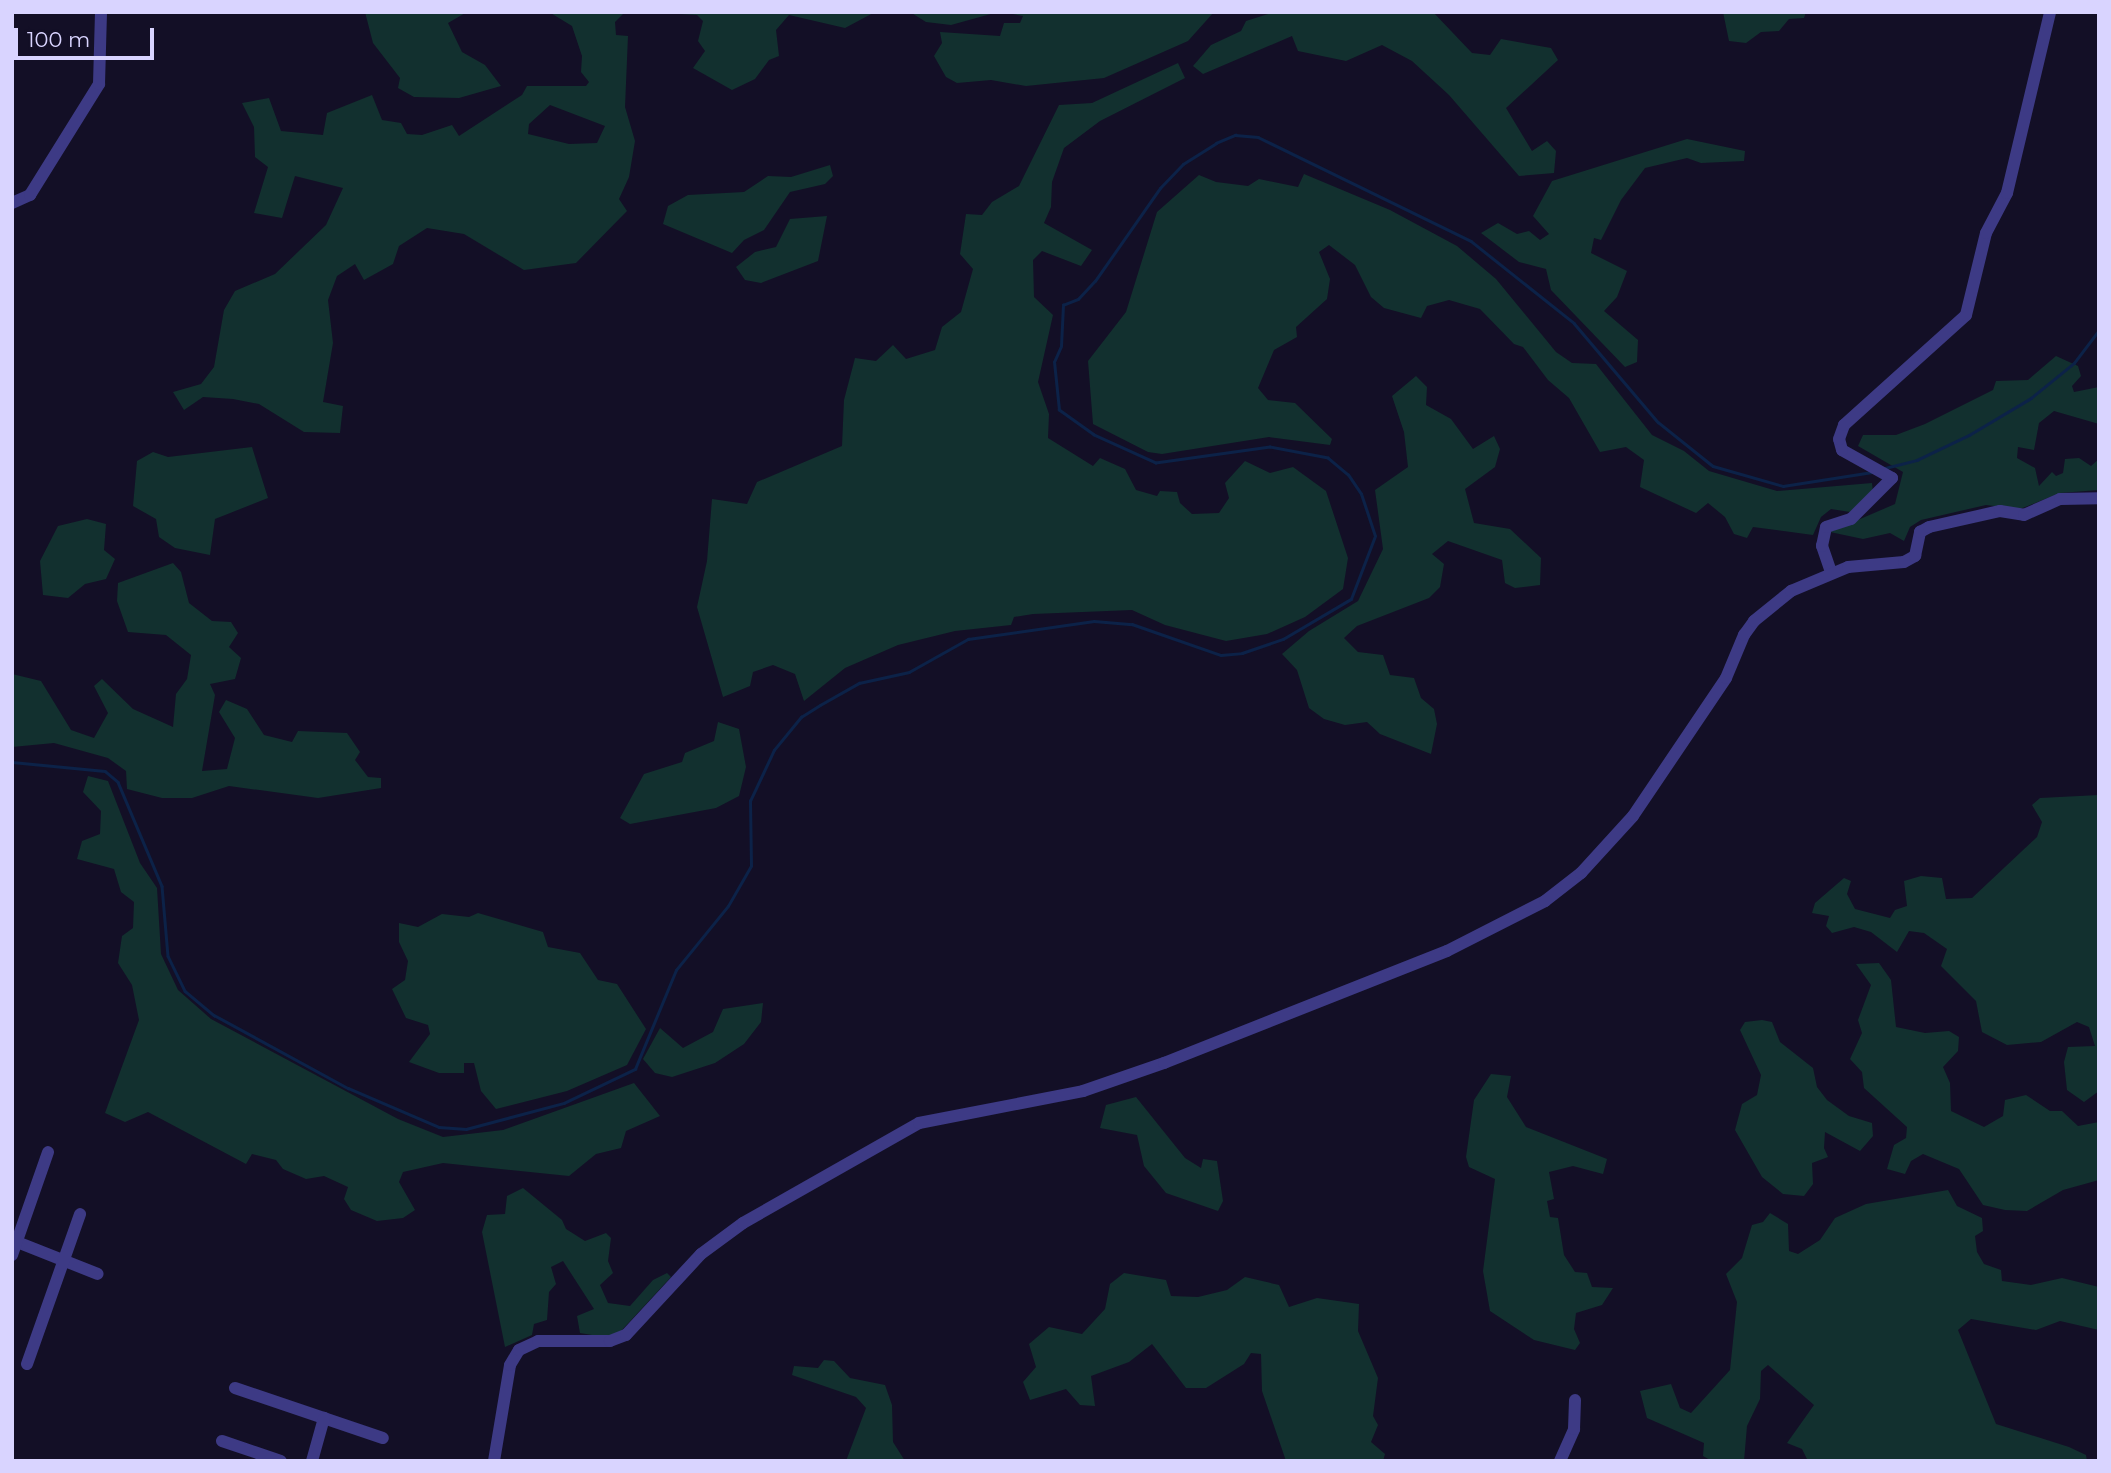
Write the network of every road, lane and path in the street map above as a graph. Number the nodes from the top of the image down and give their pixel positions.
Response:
1 (101, 12) edge
2 (2050, 12) edge
3 (12, 203) edge
4 (2099, 498) edge
5 (1831, 572) junction
6 (48, 1152) dead end
7 (80, 1214) dead end
8 (15, 1241) edge
9 (12, 1255) edge
10 (64, 1260) junction
11 (98, 1274) dead end
12 (27, 1364) dead end
13 (236, 1388) dead end
14 (1575, 1400) dead end
15 (324, 1418) junction
16 (383, 1438) dead end
17 (222, 1441) dead end
18 (281, 1461) edge
19 (312, 1461) edge
20 (494, 1461) edge
21 (1560, 1461) edge

1 - 3 street
2 - 5 street
4 - 5 street
5 - 20 street
6 - 8 street
7 - 10 street
8 - 9 street
8 - 10 street
10 - 11 street
10 - 12 street
13 - 15 street
14 - 21 street
15 - 16 street
15 - 19 street
17 - 18 street

